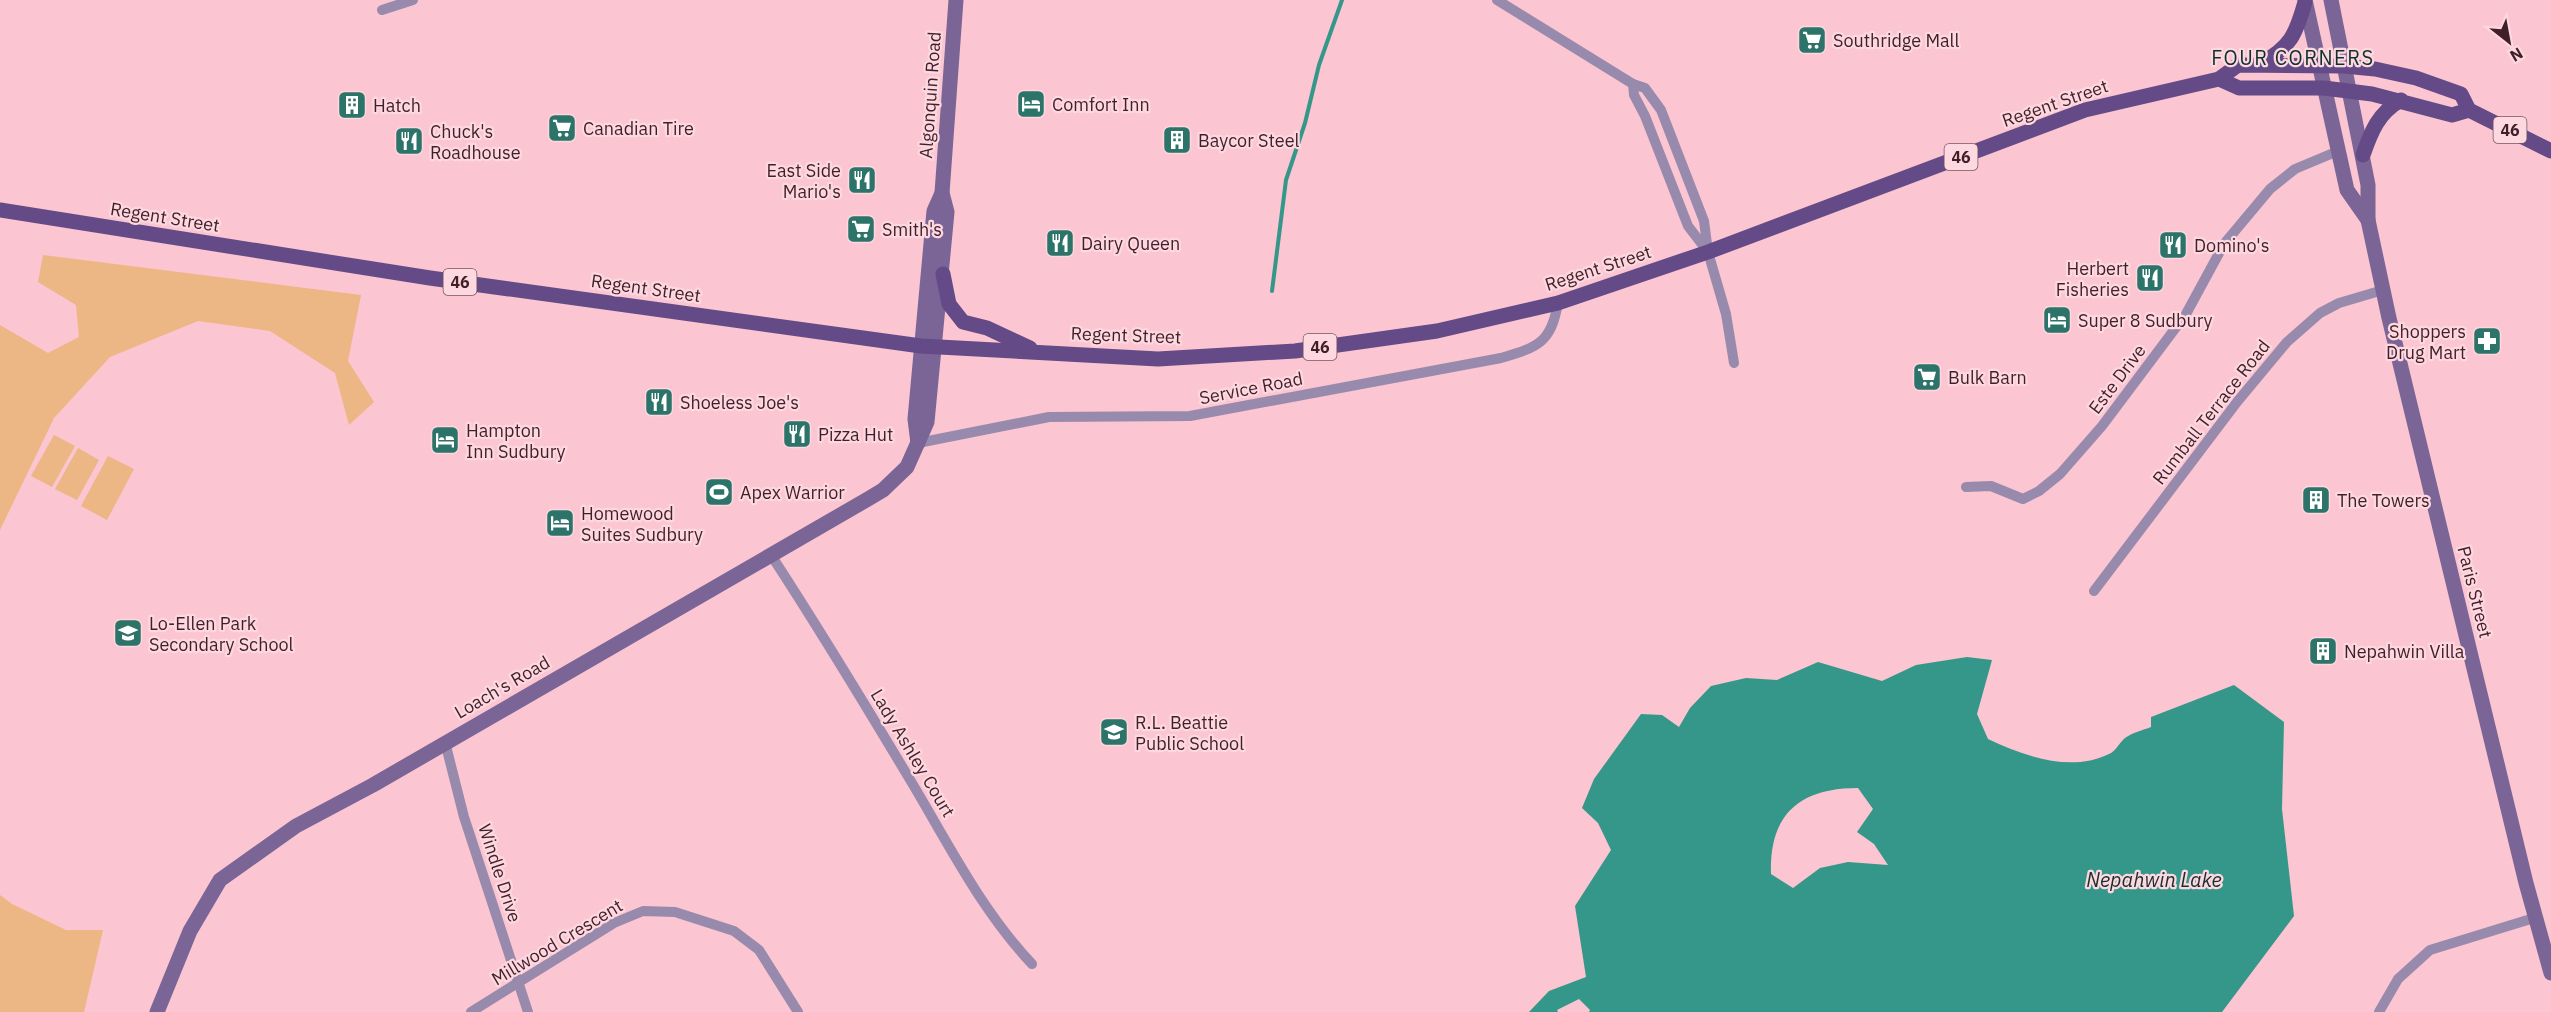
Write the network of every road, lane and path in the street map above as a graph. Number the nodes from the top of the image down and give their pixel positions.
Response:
1 (413, 0) edge
2 (956, 0) edge
3 (1497, 0) edge
4 (2331, 0) edge
5 (2305, 1) edge
6 (382, 10) dead end
7 (2260, 64) junction
8 (2319, 65) junction
9 (2344, 66) junction
10 (2219, 79) junction
11 (1633, 84) junction
12 (2324, 88) junction
13 (2349, 91) junction
14 (2401, 100) junction
15 (2469, 110) junction
16 (2338, 151) junction
17 (2551, 151) edge
18 (2362, 155) junction
19 (942, 193) junction
20 (0, 210) edge
21 (2368, 220) junction
22 (1708, 252) junction
23 (943, 274) junction
24 (2383, 290) junction
25 (1558, 303) junction
26 (928, 346) junction
27 (1038, 352) junction
28 (1734, 363) dead end
29 (918, 443) junction
30 (1966, 488) dead end
31 (771, 555) junction
32 (2094, 591) dead end
33 (445, 742) junction
34 (2535, 918) junction
35 (1032, 964) dead end
36 (2551, 973) edge
37 (518, 983) junction
38 (157, 1012) edge
39 (471, 1012) edge
40 (528, 1012) edge
41 (798, 1012) edge
42 (2379, 1012) edge

1 - 6 street
2 - 19 street, Algonquin Road
3 - 11 street
4 - 9 street, Paris Street
5 - 7 main road
5 - 8 street, Paris Street
7 - 8 main road, Regent Street / 46
7 - 10 main road, Regent Street / 46
8 - 9 main road, Regent Street / 46
8 - 12 street, Paris Street
9 - 13 street, Paris Street
9 - 15 main road, Regent Street / 46
10 - 12 main road, Regent Street / 46
10 - 22 main road, Regent Street / 46
11 - 22 street
11 - 22 street
12 - 13 main road, Regent Street / 46
12 - 16 street, Paris Street
13 - 14 main road, Regent Street / 46
13 - 18 street, Paris Street
14 - 15 main road, Regent Street / 46
14 - 18 main road
15 - 17 main road, Regent Street / 46
16 - 21 street, Paris Street
16 - 30 street, Este Drive
18 - 21 street, Paris Street
19 - 23 street, Algonquin Road
19 - 26 street, Algonquin Road
20 - 26 main road, Regent Street / 46
21 - 24 street, Paris Street
22 - 25 main road, Regent Street / 46
22 - 28 street
23 - 26 street, Algonquin Road
23 - 27 main road
24 - 32 street, Rumball Terrace Road
24 - 34 street, Paris Street
25 - 27 main road, Regent Street / 46
25 - 29 street, Service Road
26 - 27 main road, Regent Street / 46
26 - 29 street
29 - 31 street, Loach's Road
31 - 33 street, Loach's Road
31 - 35 street, Lady Ashley Court
33 - 37 street, Windle Drive
33 - 38 street, Loach's Road
34 - 36 street, Paris Street
34 - 42 street
37 - 39 street, Millwood Crescent
37 - 40 street, Windle Drive
37 - 41 street, Millwood Crescent

